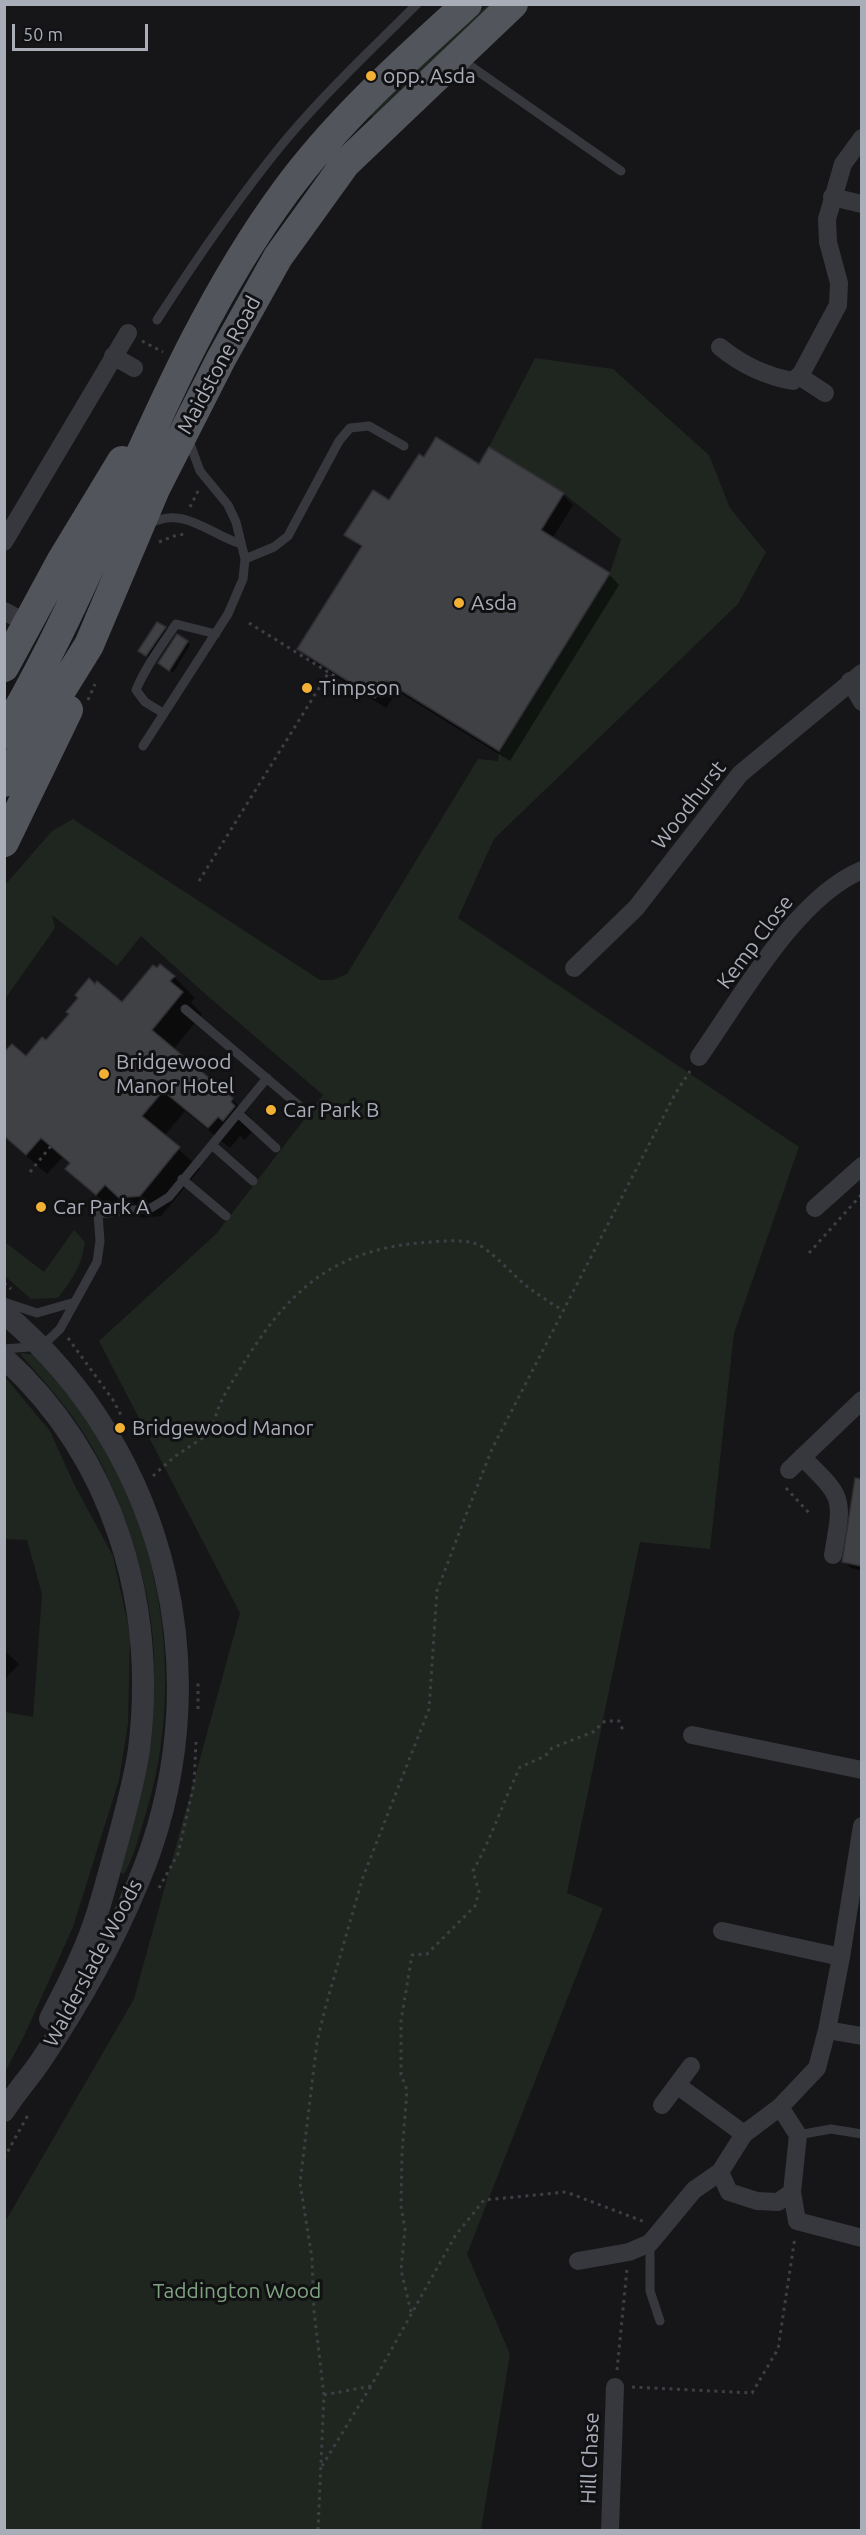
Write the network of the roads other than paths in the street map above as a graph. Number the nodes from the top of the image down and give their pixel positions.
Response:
1 (417, 4) edge
2 (467, 4) edge
3 (513, 4) edge
4 (460, 56) junction
5 (861, 138) edge
6 (621, 171) dead end
7 (831, 197) junction
8 (861, 204) edge
9 (158, 320) dead end
10 (128, 333) road end
11 (720, 347) dead end
12 (113, 356) junction
13 (134, 368) dead end
14 (179, 370) junction
15 (799, 376) junction
16 (825, 393) dead end
17 (186, 427) junction
18 (404, 446) dead end
19 (4, 542) edge
20 (145, 542) junction
21 (241, 544) junction
22 (245, 559) junction
23 (14, 616) edge
24 (216, 634) junction
25 (89, 645) junction
26 (4, 667) edge
27 (856, 677) edge
28 (861, 702) edge
29 (163, 713) junction
30 (4, 734) edge
31 (143, 746) dead end
32 (4, 782) edge
33 (4, 842) edge
34 (861, 870) edge
35 (574, 968) dead end
36 (186, 1009) dead end
37 (699, 1057) road end
38 (267, 1078) junction
39 (304, 1110) dead end
40 (239, 1114) junction
41 (212, 1145) junction
42 (276, 1148) dead end
43 (861, 1166) edge
44 (182, 1179) junction
45 (253, 1181) dead end
46 (815, 1208) dead end
47 (226, 1216) dead end
48 (4, 1302) edge
49 (75, 1302) junction
50 (4, 1313) edge
51 (42, 1346) junction
52 (4, 1349) edge
53 (4, 1358) edge
54 (861, 1400) edge
55 (802, 1457) junction
56 (788, 1477) road end
57 (833, 1555) dead end
58 (692, 1735) dead end
59 (861, 1770) edge
60 (861, 1826) edge
61 (723, 1931) dead end
62 (841, 1957) junction
63 (827, 2030) junction
64 (861, 2036) edge
65 (692, 2066) dead end
66 (677, 2085) junction
67 (19, 2086) junction
68 (662, 2105) dead end
69 (780, 2107) junction
70 (4, 2111) edge
71 (744, 2134) junction
72 (861, 2134) edge
73 (798, 2135) junction
74 (720, 2172) junction
75 (792, 2192) junction
76 (861, 2238) edge
77 (650, 2243) junction
78 (578, 2261) dead end
79 (660, 2321) dead end
80 (615, 2387) road end
81 (610, 2530) edge

1 - 9 lane
2 - 14 main road, Maidstone Road
3 - 4 main road, Maidstone Road
4 - 6 lane
4 - 17 main road, Maidstone Road
5 - 7 street
7 - 8 street
7 - 15 street
10 - 12 street
11 - 15 street
12 - 13 street
12 - 19 street
14 - 23 main road
14 - 30 main road
15 - 16 street
17 - 20 main road, Maidstone Road
17 - 21 lane
18 - 22 lane
20 - 21 lane
20 - 25 main road, Maidstone Road
21 - 22 lane
22 - 24 lane
23 - 26 main road
24 - 29 lane
24 - 29 lane
25 - 32 main road, Maidstone Road
25 - 33 main road
27 - 28 street, Woodhurst
27 - 35 street, Woodhurst
29 - 31 lane
34 - 37 street, Kemp Close
36 - 38 lane
38 - 39 lane
38 - 40 lane
40 - 41 lane
40 - 42 lane
41 - 44 lane
41 - 45 lane
43 - 46 street
44 - 47 lane
44 - 49 lane
48 - 49 lane
49 - 51 lane
50 - 51 street, Walderslade Woods
51 - 52 lane
51 - 67 street, Walderslade Woods
53 - 67 street, Walderslade Woods
54 - 55 street
55 - 56 street
55 - 57 street
58 - 59 street
60 - 62 street
61 - 62 street
62 - 63 street
63 - 64 street
63 - 69 street
65 - 66 street
66 - 68 street
66 - 71 street
67 - 70 street, Walderslade Woods
69 - 71 street
69 - 73 street
71 - 74 street
72 - 73 lane
73 - 75 street
74 - 75 street
74 - 77 street
75 - 76 street
77 - 78 street
77 - 79 lane
80 - 81 street, Hill Chase

